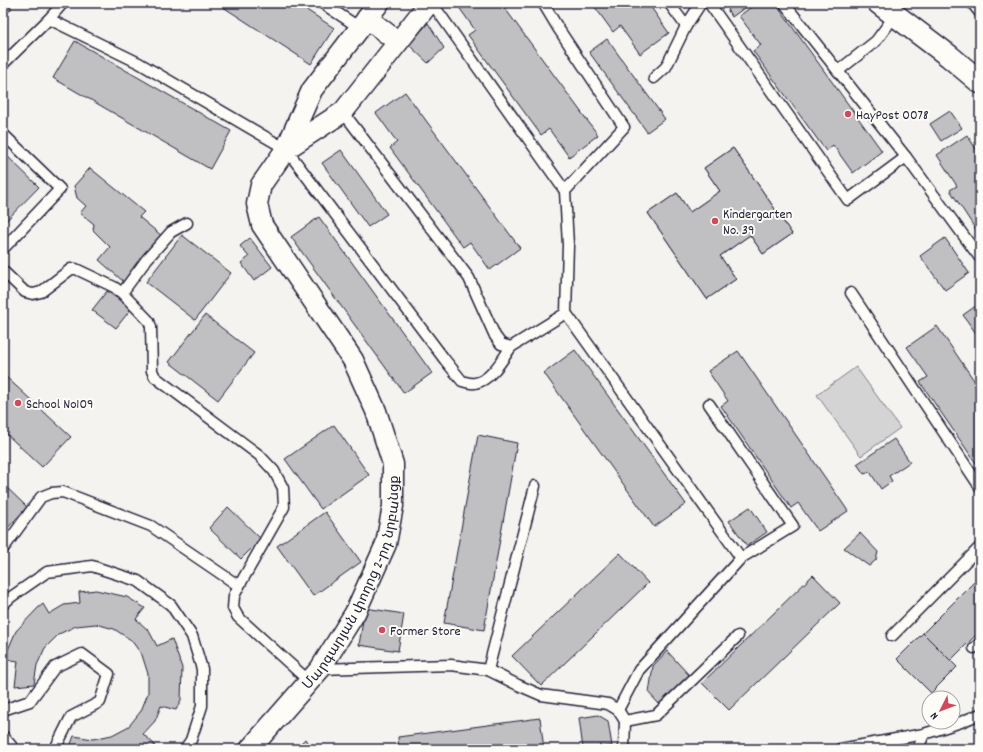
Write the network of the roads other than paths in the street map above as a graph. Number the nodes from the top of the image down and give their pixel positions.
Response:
1 (63, 3) edge
2 (322, 3) edge
3 (430, 3) edge
4 (543, 3) edge
5 (669, 3) edge
6 (701, 3) edge
7 (709, 3) edge
8 (784, 3) edge
9 (972, 3) edge
10 (890, 8) edge
11 (980, 13) edge
12 (368, 16) edge
13 (49, 19) junction
14 (686, 26) junction
15 (398, 42) junction
16 (3, 64) edge
17 (838, 71) junction
18 (980, 75) edge
19 (654, 78) dead end
20 (980, 82) edge
21 (342, 112) junction
22 (3, 134) edge
23 (286, 149) junction
24 (906, 157) junction
25 (565, 191) junction
26 (187, 222) dead end
27 (3, 249) edge
28 (980, 258) edge
29 (3, 271) edge
30 (122, 293) junction
31 (850, 293) dead end
32 (566, 313) junction
33 (511, 347) junction
34 (708, 404) dead end
35 (535, 486) dead end
36 (980, 487) edge
37 (980, 546) edge
38 (3, 549) edge
39 (741, 558) junction
40 (239, 586) junction
41 (3, 604) edge
42 (738, 636) dead end
43 (892, 636) dead end
44 (488, 670) junction
45 (315, 675) junction
46 (3, 710) edge
47 (618, 710) junction
48 (980, 714) edge
49 (625, 721) junction
50 (924, 734) junction
51 (3, 736) edge
52 (14, 749) edge
53 (54, 749) edge
54 (185, 749) edge
55 (250, 749) edge
56 (624, 749) edge
57 (840, 749) edge
58 (918, 749) edge

1 - 13 lane
2 - 12 lane
3 - 15 street, Մարգարյան փողոց 2-րդ նրբանցք
3 - 25 lane
4 - 25 lane
5 - 14 lane
6 - 14 lane
7 - 24 lane
8 - 17 lane
9 - 11 lane
10 - 17 lane
10 - 18 main road
10 - 20 main road
12 - 15 street
12 - 23 street, Մարգարյան փողոց 2-րդ նրբանցք
13 - 16 lane
13 - 23 lane
14 - 19 lane
15 - 21 street, Մարգարյան փողոց 2-րդ նրբանցք
17 - 24 lane
21 - 23 street, Մարգարյան փողոց 2-րդ նրբանցք
21 - 33 lane
22 - 27 lane
23 - 33 lane
23 - 45 street, Մարգարյան փողոց 2-րդ նրբանցք
24 - 28 lane
25 - 32 lane
26 - 30 lane
29 - 30 lane
30 - 40 lane
31 - 36 lane
32 - 33 lane
32 - 39 lane
34 - 39 lane
35 - 44 lane
37 - 43 lane
38 - 40 lane
39 - 47 lane
40 - 45 lane
41 - 54 lane
42 - 49 lane
44 - 45 lane
44 - 47 lane
45 - 55 street, Մարգարյան փողոց 2-րդ նրբանցք
46 - 53 lane
47 - 49 lane
48 - 50 lane
49 - 56 lane
50 - 57 lane
50 - 58 lane
51 - 52 lane

